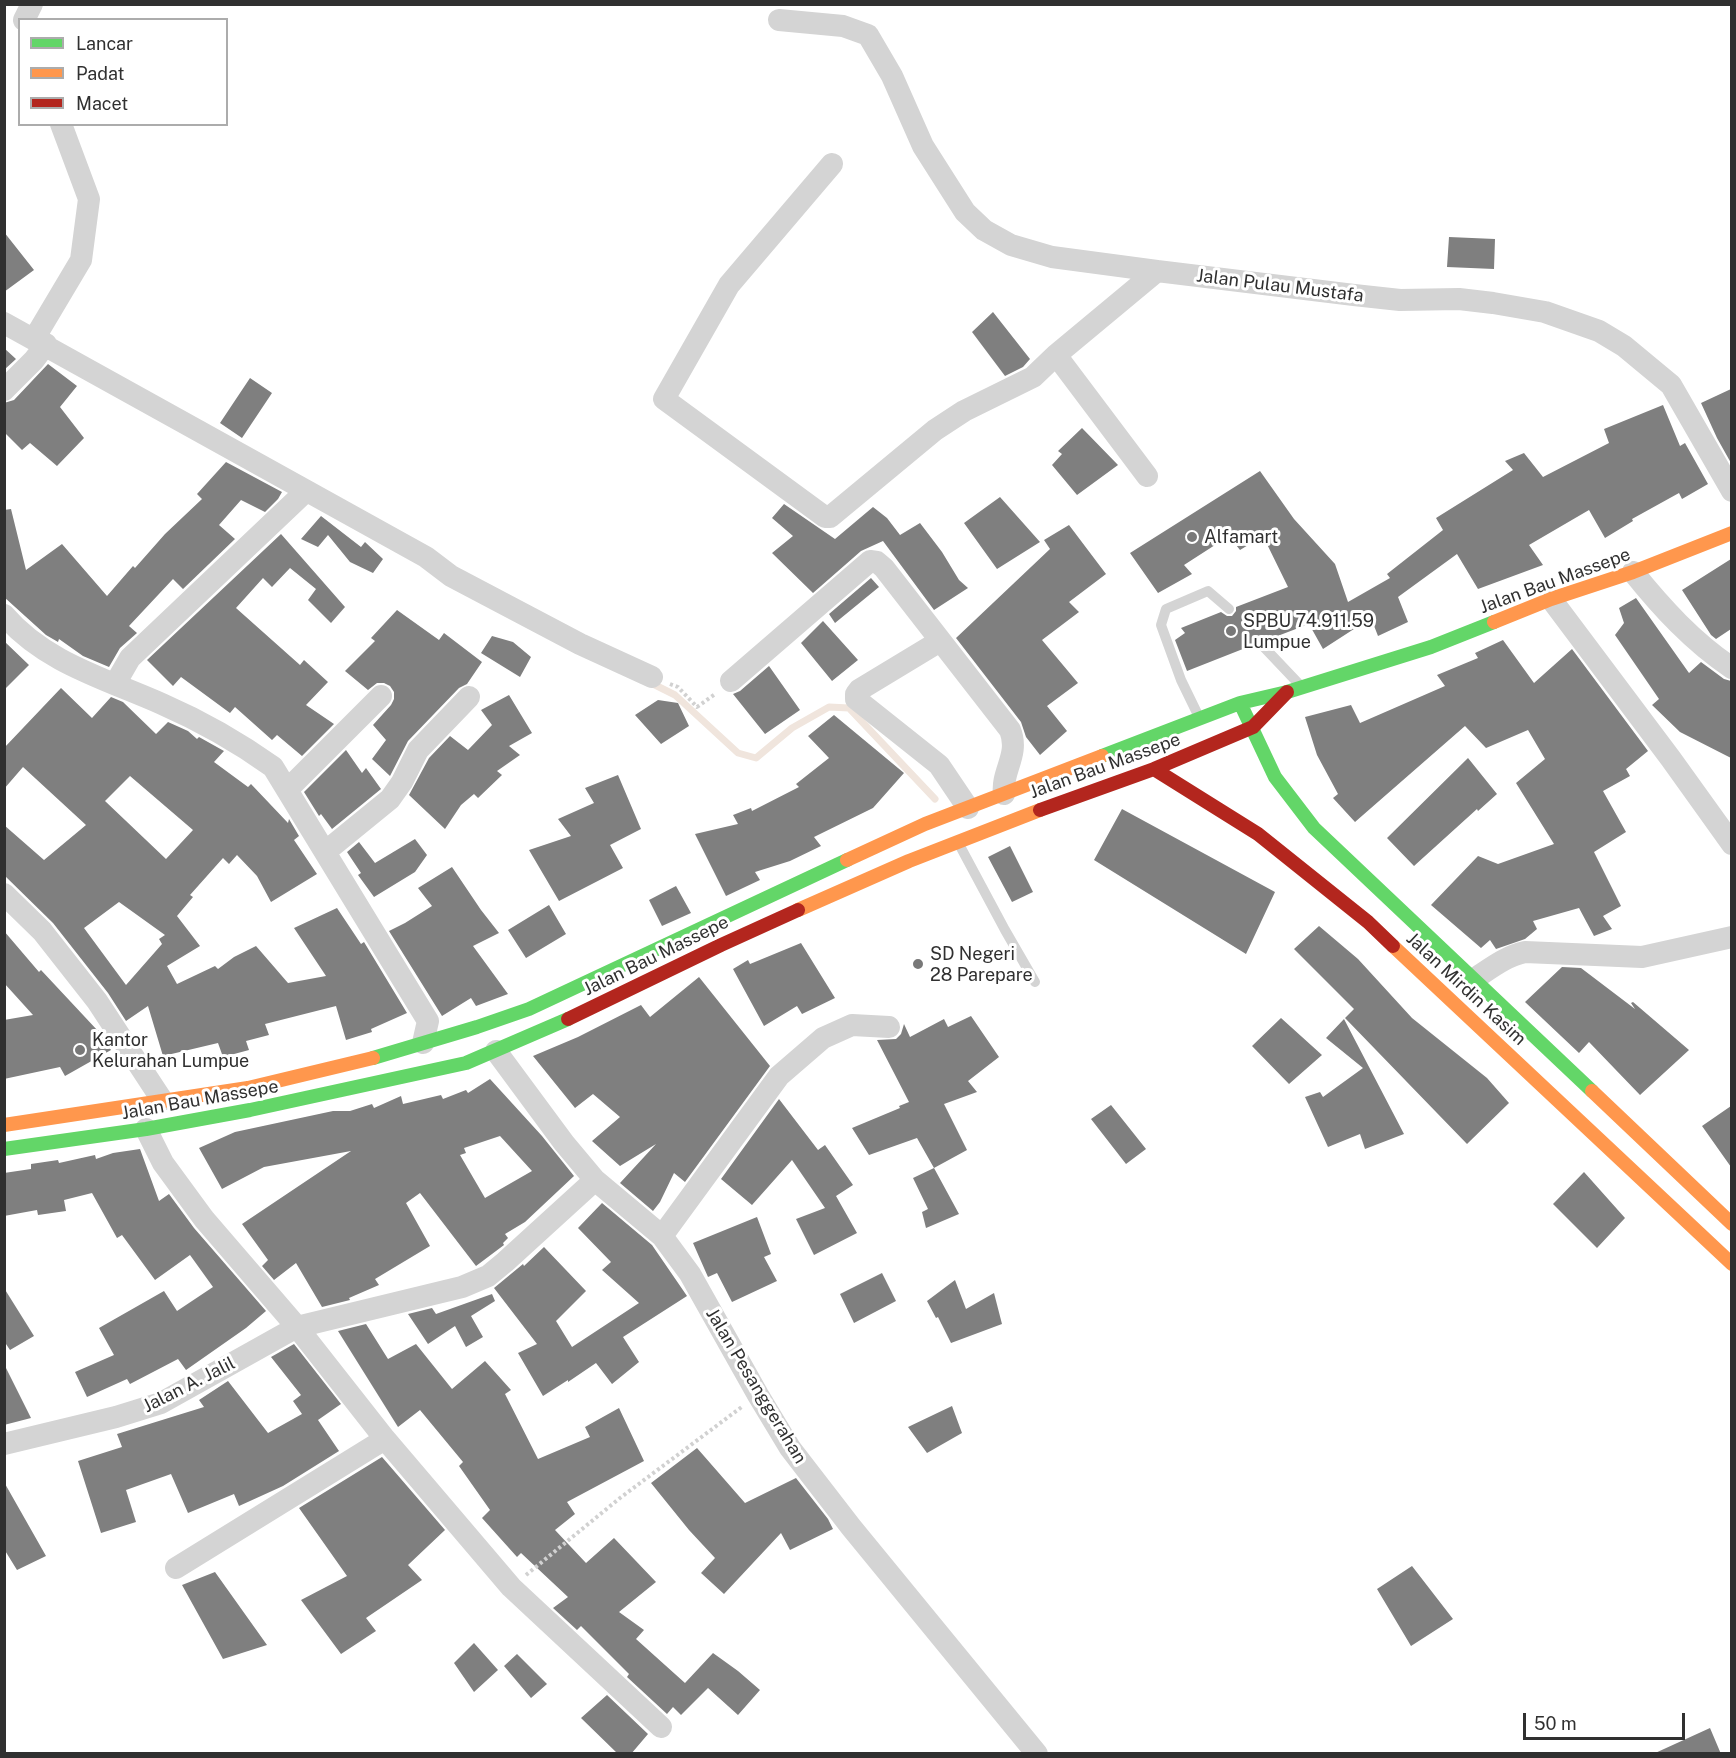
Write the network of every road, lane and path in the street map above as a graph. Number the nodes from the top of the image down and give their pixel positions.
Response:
1 (33, 4) edge
2 (25, 18) edge
3 (779, 20) dead end
4 (61, 126) edge
5 (832, 164) dead end
6 (1157, 271) junction
7 (4, 323) edge
8 (39, 348) junction
9 (1056, 355) junction
10 (4, 390) edge
11 (1147, 476) dead end
12 (1731, 491) edge
13 (301, 495) junction
14 (1731, 533) edge
15 (1633, 572) junction
16 (1551, 599) junction
17 (1229, 609) dead end
18 (4, 615) edge
19 (940, 641) junction
20 (1260, 643) dead end
21 (1731, 668) edge
22 (652, 677) joint
23 (731, 681) joint
24 (115, 684) junction
25 (1303, 687) junction
26 (1287, 692) junction
27 (381, 696) dead end
28 (469, 697) dead end
29 (1240, 703) junction
30 (1200, 718) junction
31 (1253, 727) junction
32 (1154, 769) junction
33 (288, 789) junction
34 (1004, 794) junction
35 (968, 808) junction
36 (957, 841) junction
37 (1731, 844) edge
38 (325, 852) junction
39 (4, 894) edge
40 (1731, 937) edge
41 (1474, 979) junction
42 (1035, 982) dead end
43 (889, 1027) dead end
44 (423, 1043) junction
45 (496, 1051) junction
46 (162, 1100) junction
47 (4, 1125) edge
48 (146, 1129) junction
49 (4, 1149) edge
50 (595, 1180) junction
51 (1731, 1224) edge
52 (662, 1236) junction
53 (1731, 1264) edge
54 (297, 1327) junction
55 (758, 1395) junction
56 (386, 1439) junction
57 (4, 1444) edge
58 (176, 1568) dead end
59 (511, 1587) junction
60 (661, 1727) dead end
61 (1037, 1754) edge

1 - 2 street
3 - 6 street, Jalan Pulau Mustafa
4 - 8 street
5 - 9 street
6 - 9 street
6 - 12 street, Jalan Pulau Mustafa
7 - 8 street
8 - 10 street
8 - 13 street
9 - 11 street
13 - 22 street
13 - 24 street
14 - 15 highway, Jalan Bau Massepe
15 - 16 highway, Jalan Bau Massepe
15 - 21 street
16 - 25 highway, Jalan Bau Massepe
16 - 37 street
17 - 30 lane
18 - 24 street
19 - 23 street
19 - 34 street
19 - 35 street
20 - 25 lane
22 - 23 path
24 - 33 street
25 - 26 highway, Jalan Bau Massepe
26 - 29 highway, Jalan Bau Massepe
26 - 31 highway, Jalan Bau Massepe
27 - 33 street
28 - 38 street
29 - 30 highway, Jalan Bau Massepe
29 - 31 highway, Jalan Mirdin Kasim
30 - 34 highway, Jalan Bau Massepe
31 - 32 highway, Jalan Bau Massepe
31 - 41 highway, Jalan Mirdin Kasim
32 - 36 highway, Jalan Bau Massepe
32 - 53 highway, Jalan Mirdin Kasim
33 - 38 street
34 - 35 highway, Jalan Bau Massepe
35 - 44 highway, Jalan Bau Massepe
36 - 42 lane
36 - 45 highway, Jalan Bau Massepe
38 - 44 street
39 - 46 street
40 - 41 street
41 - 51 highway, Jalan Mirdin Kasim
43 - 52 street
44 - 46 highway, Jalan Bau Massepe
45 - 48 highway, Jalan Bau Massepe
45 - 50 street, Jalan Pesanggerahan
46 - 47 highway, Jalan Bau Massepe
48 - 49 highway, Jalan Bau Massepe
48 - 54 street
50 - 52 street, Jalan Pesanggerahan
50 - 54 street, Jalan A. Jalil
52 - 55 street, Jalan Pesanggerahan
54 - 56 street
54 - 57 street, Jalan A. Jalil
55 - 59 path
55 - 61 street, Jalan Pesanggerahan
56 - 58 street
56 - 59 street
59 - 60 street

